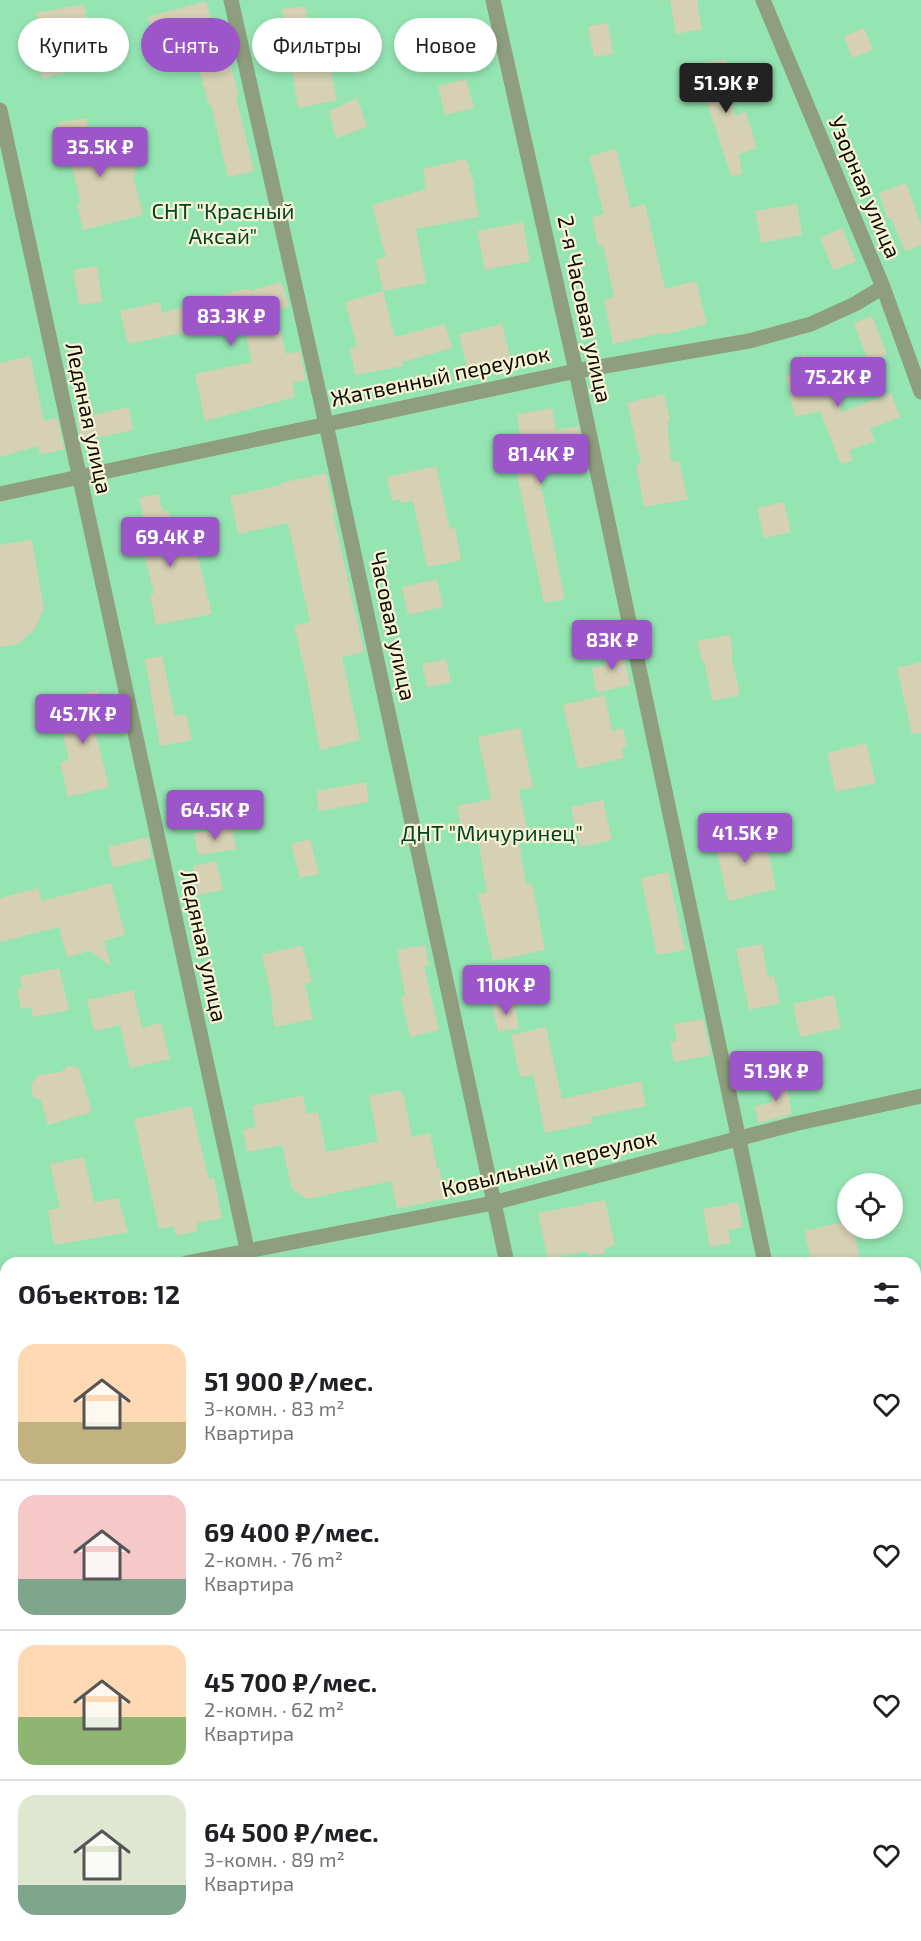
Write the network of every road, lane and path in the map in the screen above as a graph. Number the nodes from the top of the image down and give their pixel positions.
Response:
1 (231, 0) edge
2 (493, 0) edge
3 (763, 0) edge
4 (0, 110) edge
5 (883, 287) junction
6 (576, 370) junction
7 (921, 392) edge
8 (326, 424) junction
9 (79, 478) junction
10 (0, 494) edge
11 (921, 1096) edge
12 (739, 1138) junction
13 (493, 1203) junction
14 (249, 1257) edge
15 (506, 1257) edge
16 (764, 1257) edge

1 - 8 street, Часовая улица
2 - 6 street, 2-я Часовая улица
3 - 5 street, Узорная улица
4 - 9 street, Ледяная улица
5 - 6 street, Жатвенный переулок
5 - 7 street, Узорная улица
6 - 8 street, Жатвенный переулок
6 - 12 street, 2-я Часовая улица
8 - 9 street, Жатвенный переулок
8 - 13 street, Часовая улица
9 - 10 street, Жатвенный переулок
9 - 14 street, Ледяная улица
11 - 12 street, Ковыльный переулок
12 - 13 street, Ковыльный переулок
12 - 16 street, 2-я Часовая улица
13 - 14 street, Ковыльный переулок
13 - 15 street, Часовая улица

